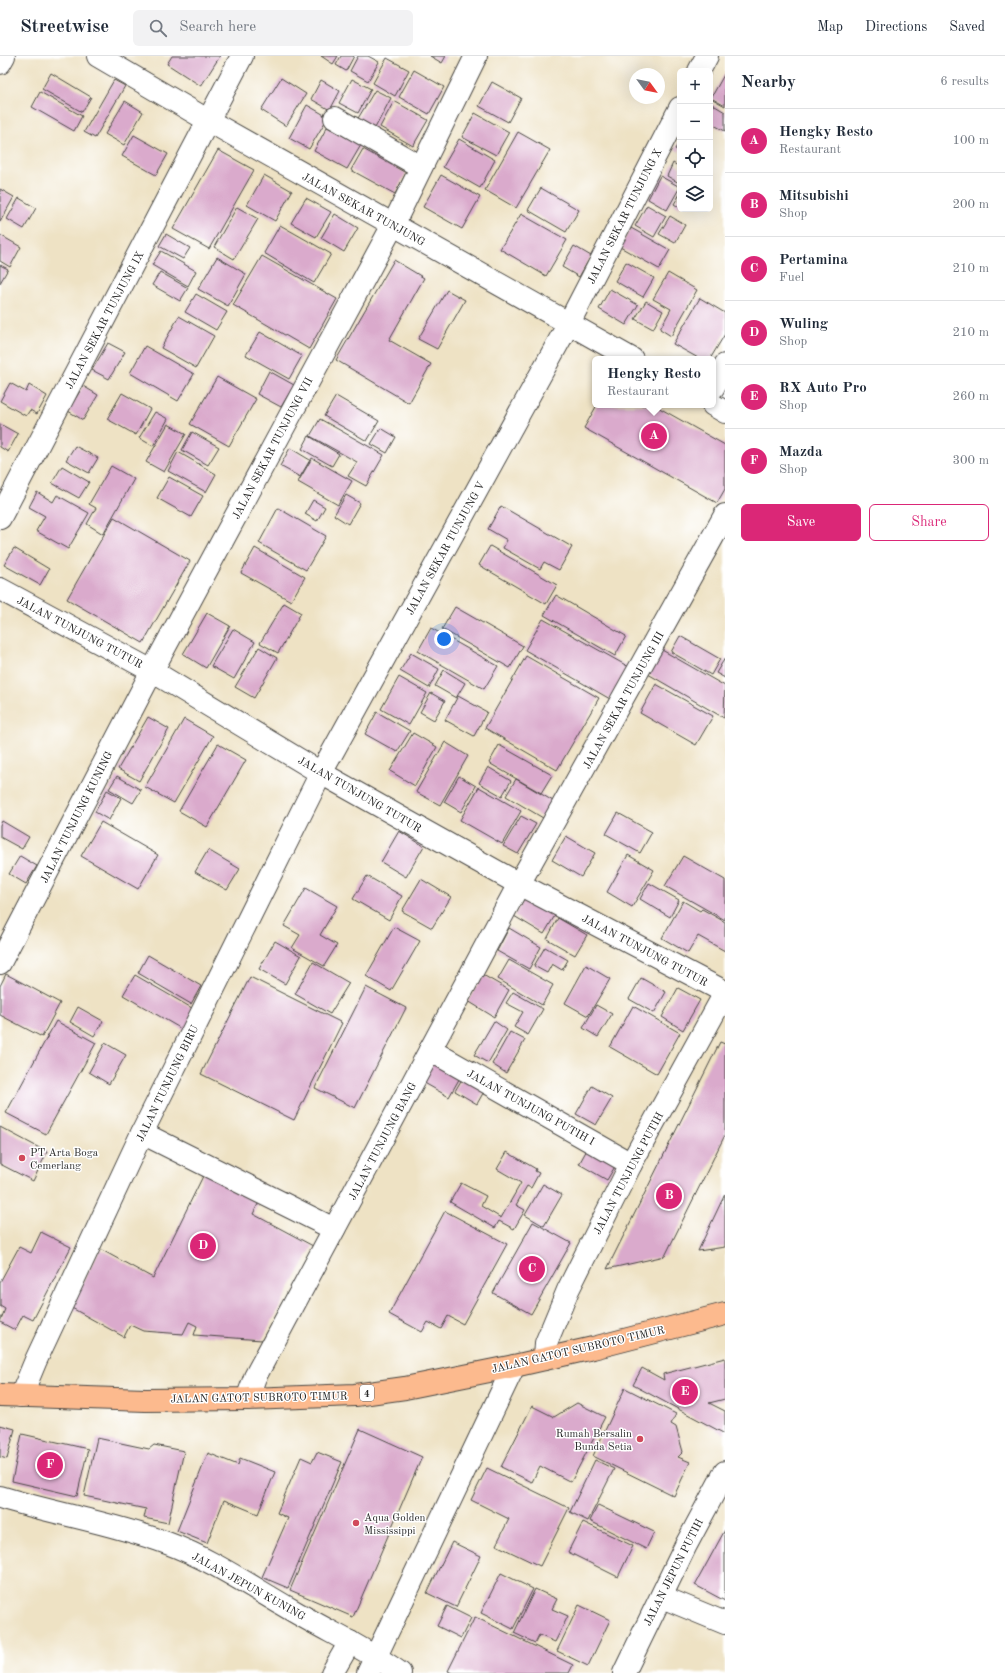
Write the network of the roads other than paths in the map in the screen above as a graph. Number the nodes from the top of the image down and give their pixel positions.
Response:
1 (4, 56) edge
2 (98, 56) edge
3 (242, 56) edge
4 (476, 56) edge
5 (707, 56) edge
6 (0, 63) edge
7 (701, 68) edge
8 (677, 114) edge
9 (335, 118) dead end
10 (209, 121) junction
11 (421, 167) junction
12 (393, 225) junction
13 (569, 323) junction
14 (627, 356) edge
15 (725, 366) edge
16 (716, 382) edge
17 (716, 407) edge
18 (725, 412) edge
19 (725, 515) edge
20 (0, 518) edge
21 (0, 589) edge
22 (152, 671) junction
23 (321, 773) junction
24 (519, 884) junction
25 (0, 963) edge
26 (725, 992) edge
27 (430, 1050) junction
28 (142, 1133) junction
29 (631, 1164) junction
30 (334, 1229) junction
31 (725, 1314) edge
32 (545, 1359) junction
33 (514, 1366) junction
34 (10, 1396) edge
35 (247, 1399) junction
36 (725, 1472) edge
37 (0, 1497) edge
38 (662, 1597) junction
39 (725, 1623) edge
40 (350, 1642) junction
41 (372, 1664) edge
42 (332, 1673) edge
43 (400, 1673) edge
44 (624, 1673) edge

1 - 6 street
2 - 10 street, JALAN SEKAR TUNJUNG
3 - 10 street, JALAN SEKAR TUNJUNG IX
4 - 11 street, JALAN SEKAR TUNJUNG VII
5 - 7 street
8 - 13 street, JALAN SEKAR TUNJUNG X
9 - 11 street
10 - 12 street, JALAN SEKAR TUNJUNG
10 - 20 street, JALAN SEKAR TUNJUNG IX
11 - 12 street, JALAN SEKAR TUNJUNG VII
12 - 13 street, JALAN SEKAR TUNJUNG
12 - 22 street, JALAN SEKAR TUNJUNG VII
13 - 14 street, JALAN SEKAR TUNJUNG
13 - 23 street, JALAN SEKAR TUNJUNG V
15 - 16 street
17 - 18 street
19 - 24 street, JALAN SEKAR TUNJUNG III
21 - 22 street, JALAN TUNJUNG TUTUR
22 - 23 street, JALAN TUNJUNG TUTUR
22 - 25 street, JALAN TUNJUNG KUNING
23 - 24 street, JALAN TUNJUNG TUTUR
23 - 28 street, JALAN TUNJUNG BIRU
24 - 26 street, JALAN TUNJUNG TUTUR
24 - 27 street, JALAN TUNJUNG BANG
26 - 29 street, JALAN TUNJUNG PUTIH
27 - 29 street, JALAN TUNJUNG PUTIH I
27 - 30 street, JALAN TUNJUNG BANG
28 - 30 street
28 - 34 street, JALAN TUNJUNG BIRU
29 - 32 street, JALAN TUNJUNG PUTIH
30 - 35 street, JALAN TUNJUNG BANG
31 - 32 highway, JALAN GATOT SUBROTO TIMUR / 4
32 - 33 highway, JALAN GATOT SUBROTO TIMUR / 4
33 - 35 highway, JALAN GATOT SUBROTO TIMUR / 4
33 - 41 street
34 - 35 highway, JALAN GATOT SUBROTO TIMUR / 4
36 - 38 street, JALAN JEPUN PUTIH
37 - 40 street, JALAN JEPUN KUNING
38 - 39 street
38 - 44 street, JALAN JEPUN PUTIH
40 - 41 street, JALAN JEPUN KUNING
40 - 42 street
41 - 43 street, JALAN JEPUN KUNING

